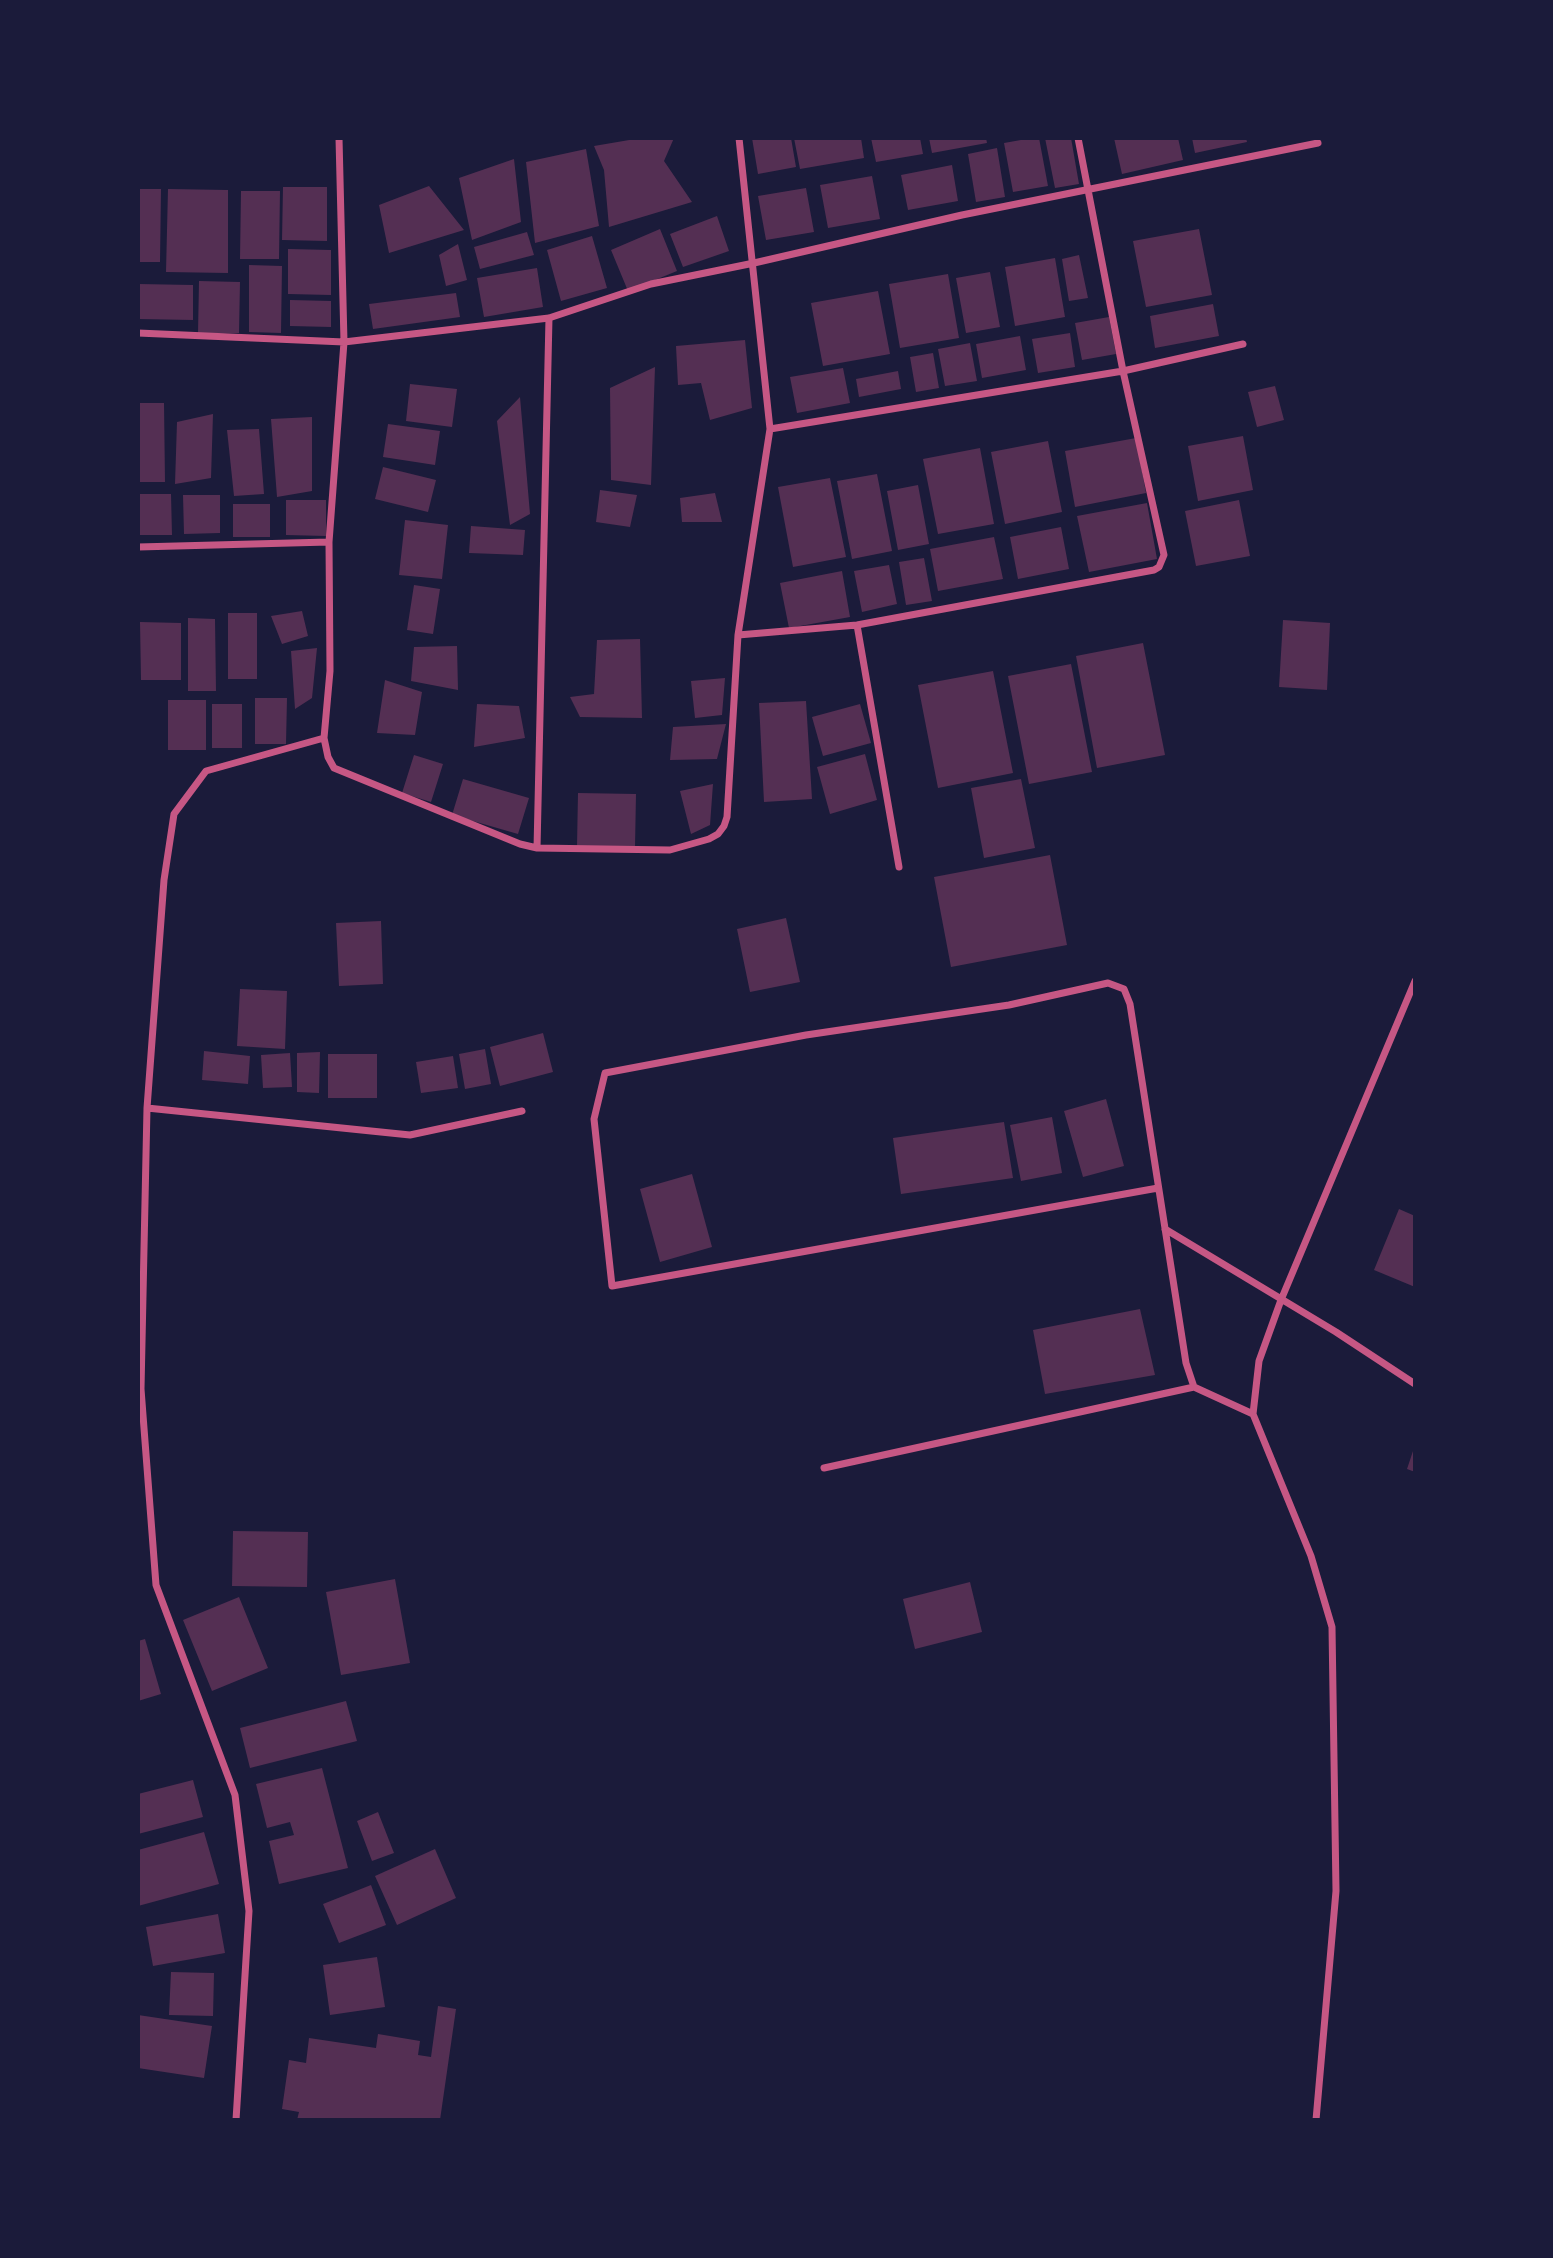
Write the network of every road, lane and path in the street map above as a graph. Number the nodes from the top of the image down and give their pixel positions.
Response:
1 (339, 138) edge
2 (739, 138) edge
3 (1078, 138) edge
4 (1318, 143) dead end
5 (1087, 189) junction
6 (754, 263) junction
7 (549, 318) junction
8 (138, 333) edge
9 (344, 342) junction
10 (1243, 344) dead end
11 (1123, 370) junction
12 (770, 429) junction
13 (328, 542) junction
14 (138, 547) edge
15 (857, 625) junction
16 (738, 635) junction
17 (324, 738) junction
18 (537, 848) junction
19 (899, 867) dead end
20 (1415, 981) edge
21 (147, 1108) junction
22 (522, 1111) dead end
23 (1158, 1188) junction
24 (1165, 1229) junction
25 (1281, 1300) junction
26 (1415, 1384) edge
27 (1194, 1387) junction
28 (1253, 1414) junction
29 (824, 1468) dead end
30 (236, 2120) edge
31 (1316, 2120) edge

1 - 9 street
2 - 6 street
3 - 5 street
4 - 5 street
5 - 6 street
5 - 11 street
6 - 7 street
6 - 12 street
7 - 9 street
7 - 18 street
8 - 9 street
9 - 13 street
10 - 11 street
11 - 12 street
11 - 15 street
12 - 16 street
13 - 14 street
13 - 17 street
15 - 16 street
15 - 19 street
16 - 18 street
17 - 18 street
17 - 21 street
20 - 25 street
21 - 22 street
21 - 30 street
23 - 23 street
23 - 24 street
24 - 25 street
24 - 27 street
25 - 26 street
25 - 28 street
27 - 28 street
27 - 29 street
28 - 31 street

